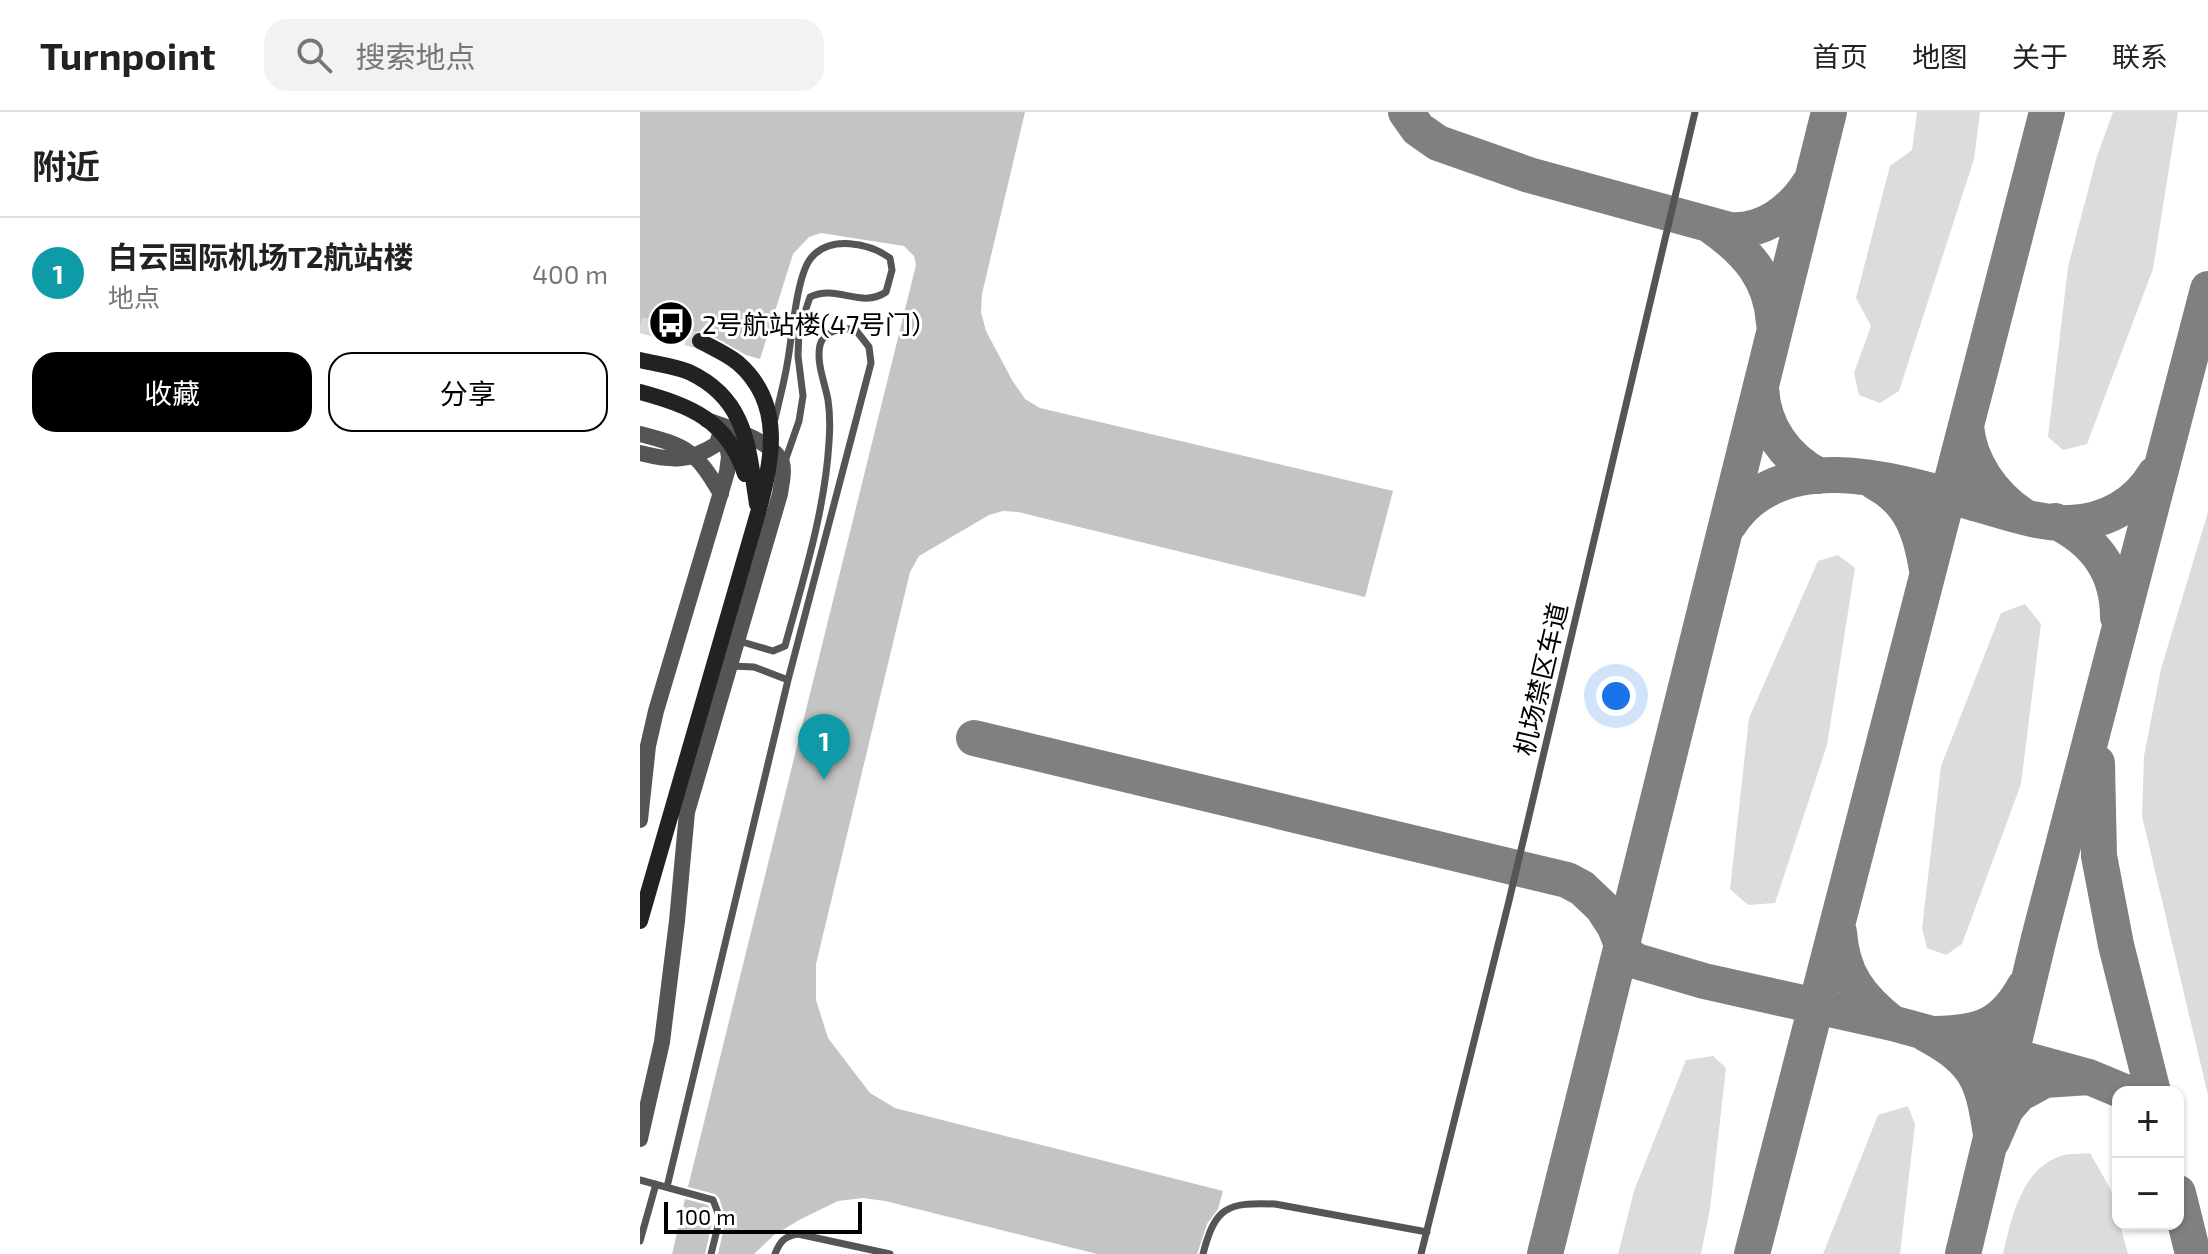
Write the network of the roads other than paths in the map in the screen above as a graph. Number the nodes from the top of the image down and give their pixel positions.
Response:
1 (1695, 112) edge
2 (700, 341) tunnel mouth
3 (640, 360) edge
4 (640, 392) edge
5 (640, 398) edge
6 (723, 425) junction
7 (640, 434) edge
8 (768, 446) junction
9 (640, 453) edge
10 (694, 455) junction
11 (783, 466) junction
12 (721, 494) junction
13 (758, 513) junction
14 (737, 640) junction
15 (729, 666) junction
16 (788, 680) junction
17 (640, 820) edge
18 (640, 921) edge
19 (640, 1139) edge
20 (640, 1180) edge
21 (656, 1184) junction
22 (667, 1187) junction
23 (1427, 1232) junction
24 (640, 1241) edge
25 (711, 1254) edge
26 (775, 1254) edge
27 (890, 1254) edge
28 (1203, 1254) edge
29 (1421, 1254) edge

1 - 23 lane, 机场禁区车道
2 - 13 main road
3 - 13 main road
4 - 13 main road
5 - 6 street
6 - 8 street
6 - 10 street
6 - 12 street
7 - 10 street
8 - 11 street
8 - 11 lane
9 - 10 street
10 - 12 street
11 - 14 street
12 - 17 street
13 - 18 main road
14 - 15 street
14 - 16 lane
15 - 16 lane
15 - 19 street
16 - 22 lane
20 - 21 lane
21 - 22 lane
21 - 24 lane
22 - 25 lane
23 - 28 lane
23 - 29 lane, 机场禁区车道
26 - 27 lane

